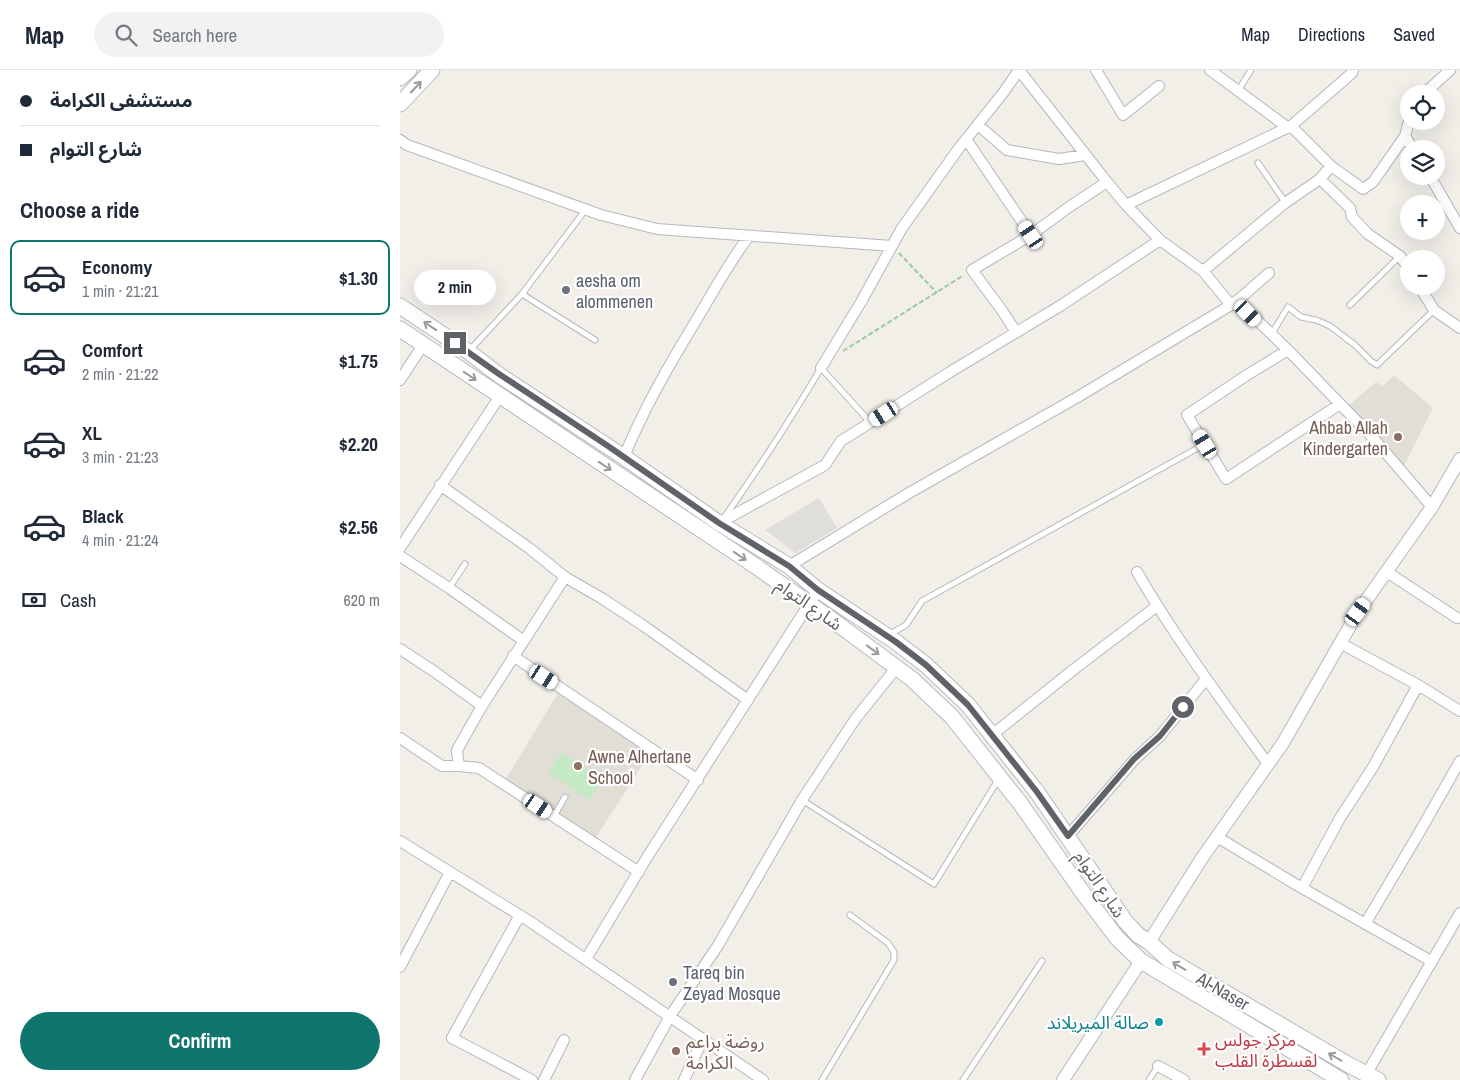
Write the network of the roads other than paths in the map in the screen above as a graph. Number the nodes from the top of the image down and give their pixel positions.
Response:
1 (409, 70) edge
2 (432, 70) edge
3 (1019, 70) edge
4 (1096, 70) edge
5 (1210, 70) edge
6 (1251, 70) edge
7 (1353, 70) edge
8 (1450, 70) edge
9 (400, 78) edge
10 (1434, 85) edge
11 (1159, 86) dead end
12 (1238, 91) junction
13 (400, 104) edge
14 (978, 125) junction
15 (1289, 126) junction
16 (1407, 130) edge
17 (1405, 136) junction
18 (400, 140) edge
19 (966, 140) junction
20 (1407, 140) edge
21 (1085, 155) junction
22 (1258, 163) dead end
23 (1331, 166) junction
24 (1320, 179) junction
25 (1107, 182) junction
26 (1435, 185) edge
27 (1285, 203) junction
28 (1126, 205) junction
29 (586, 209) junction
30 (1460, 228) edge
31 (1031, 235) junction
32 (749, 236) junction
33 (1160, 240) junction
34 (892, 246) junction
35 (1400, 256) joint
36 (1203, 271) junction
37 (1269, 273) dead end
38 (522, 294) junction
39 (1425, 295) edge
40 (1234, 303) junction
41 (400, 306) edge
42 (1350, 306) dead end
43 (1434, 310) junction
44 (1460, 328) edge
45 (400, 330) edge
46 (1016, 332) junction
47 (1271, 335) junction
48 (595, 340) dead end
49 (423, 345) junction
50 (1288, 350) junction
51 (469, 352) junction
52 (821, 368) junction
53 (400, 380) edge
54 (500, 396) junction
55 (1340, 404) junction
56 (870, 422) junction
57 (1205, 444) junction
58 (624, 457) junction
59 (1460, 459) edge
60 (440, 485) junction
61 (1432, 507) junction
62 (719, 523) junction
63 (400, 548) edge
64 (400, 556) edge
65 (465, 564) dead end
66 (789, 566) junction
67 (1137, 572) dead end
68 (1387, 572) junction
69 (565, 577) junction
70 (449, 588) junction
71 (818, 590) junction
72 (809, 604) junction
73 (1156, 606) junction
74 (1459, 618) edge
75 (887, 636) junction
76 (524, 641) junction
77 (1340, 643) junction
78 (400, 649) edge
79 (513, 656) junction
80 (897, 667) junction
81 (1206, 679) junction
82 (1418, 685) junction
83 (748, 700) junction
84 (482, 706) junction
85 (1460, 711) edge
86 (992, 735) junction
87 (400, 738) edge
88 (1460, 762) edge
89 (1268, 764) junction
90 (459, 766) junction
91 (1000, 777) junction
92 (698, 780) junction
93 (565, 797) dead end
94 (802, 800) junction
95 (554, 816) junction
96 (1068, 836) junction
97 (1217, 837) junction
98 (400, 841) edge
99 (450, 872) junction
100 (639, 872) junction
101 (1302, 888) junction
102 (1460, 913) edge
103 (520, 915) junction
104 (850, 915) dead end
105 (1365, 924) junction
106 (1149, 942) junction
107 (586, 959) junction
108 (1042, 961) dead end
109 (1431, 961) junction
110 (1140, 962) junction
111 (400, 967) edge
112 (670, 1016) junction
113 (703, 1039) junction
114 (564, 1040) dead end
115 (1158, 1066) joint
116 (1372, 1077) edge
117 (532, 1080) edge
118 (544, 1080) edge
119 (635, 1080) edge
120 (684, 1080) edge
121 (763, 1080) edge
122 (822, 1080) edge
123 (963, 1080) edge
124 (1063, 1080) edge
125 (1149, 1080) edge
126 (1184, 1080) edge
127 (1341, 1080) edge

1 - 9 main road
13 -> 2 main road
3 - 14 street
3 - 21 street
4 - 11 street
5 - 12 street
6 - 12 lane
7 - 15 street
8 - 10 street
12 - 15 street
14 - 19 street
14 - 21 street
15 - 23 street
15 - 28 street
16 - 17 street
17 - 20 street
17 - 23 street
18 - 29 street
19 - 31 street
19 - 34 street
21 - 25 street
22 - 27 lane
23 - 24 street
24 - 27 street
24 - 35 street
25 - 28 street
25 - 31 street
26 - 30 street
27 - 36 street
28 - 33 street
29 - 32 street
29 - 38 lane
31 - 46 street
32 - 34 street
32 - 58 street
33 - 36 street
33 - 46 street
34 - 52 street
35 - 42 lane
36 - 40 street
37 - 40 street
38 - 48 lane
38 - 51 lane
39 - 43 street
40 - 47 street
40 - 66 street
51 -> 41 main road, شارع التوام
43 - 44 street
43 - 47 lane
45 - 49 main road, شارع التوام
46 - 56 street
47 - 50 street
49 - 53 street
49 -> 54 main road, شارع التوام
50 - 55 street
50 - 57 street
51 - 58 main road, شارع التوام
52 - 56 lane
52 - 62 lane
54 - 60 street
54 -> 72 main road, شارع التوام
55 - 57 street
55 - 61 street
56 - 62 street
57 - 75 lane
58 - 62 main road, شارع التوام
59 - 61 street
60 - 63 street
60 - 69 street
61 - 68 street
62 - 66 main road, شارع التوام
64 - 70 street
65 - 70 lane
66 - 71 main road, شارع التوام
67 - 73 street
68 - 74 street
68 - 77 street
69 - 76 street
69 - 83 street
70 - 76 street
71 - 72 street
71 - 75 main road, شارع التوام
72 -> 80 main road, شارع التوام
72 - 83 street
73 - 81 street
73 - 86 street
75 - 86 main road, شارع التوام
76 - 79 street
77 - 82 street
77 - 89 street
78 - 84 street
79 - 84 street
79 - 92 street
80 - 91 main road, شارع التوام
80 - 94 street
81 - 89 street
81 - 96 street
82 - 85 street
82 - 101 street
83 - 92 street
84 - 90 street
86 - 96 main road, شارع التوام
87 - 90 street
88 - 105 street
89 - 97 street
90 - 95 street
91 - 94 lane
91 - 110 main road, شارع التوام
92 - 100 street
93 - 95 lane
94 - 112 street
95 - 100 street
96 - 106 main road, شارع التوام
97 - 101 street
97 - 106 street
98 - 99 street
99 - 103 street
99 - 111 street
100 - 107 street
101 - 105 street
102 - 109 street
103 - 107 street
103 - 117 street
104 - 122 lane
105 - 109 street
106 - 110 street
116 -> 106 main road, Al-Naser
107 - 112 street
108 - 123 lane
109 - 116 street
110 - 124 street
110 - 127 main road, شارع التوام
112 - 113 street
112 - 119 street
113 - 120 street
113 - 121 street
114 - 118 street
115 - 125 lane
115 - 126 street

